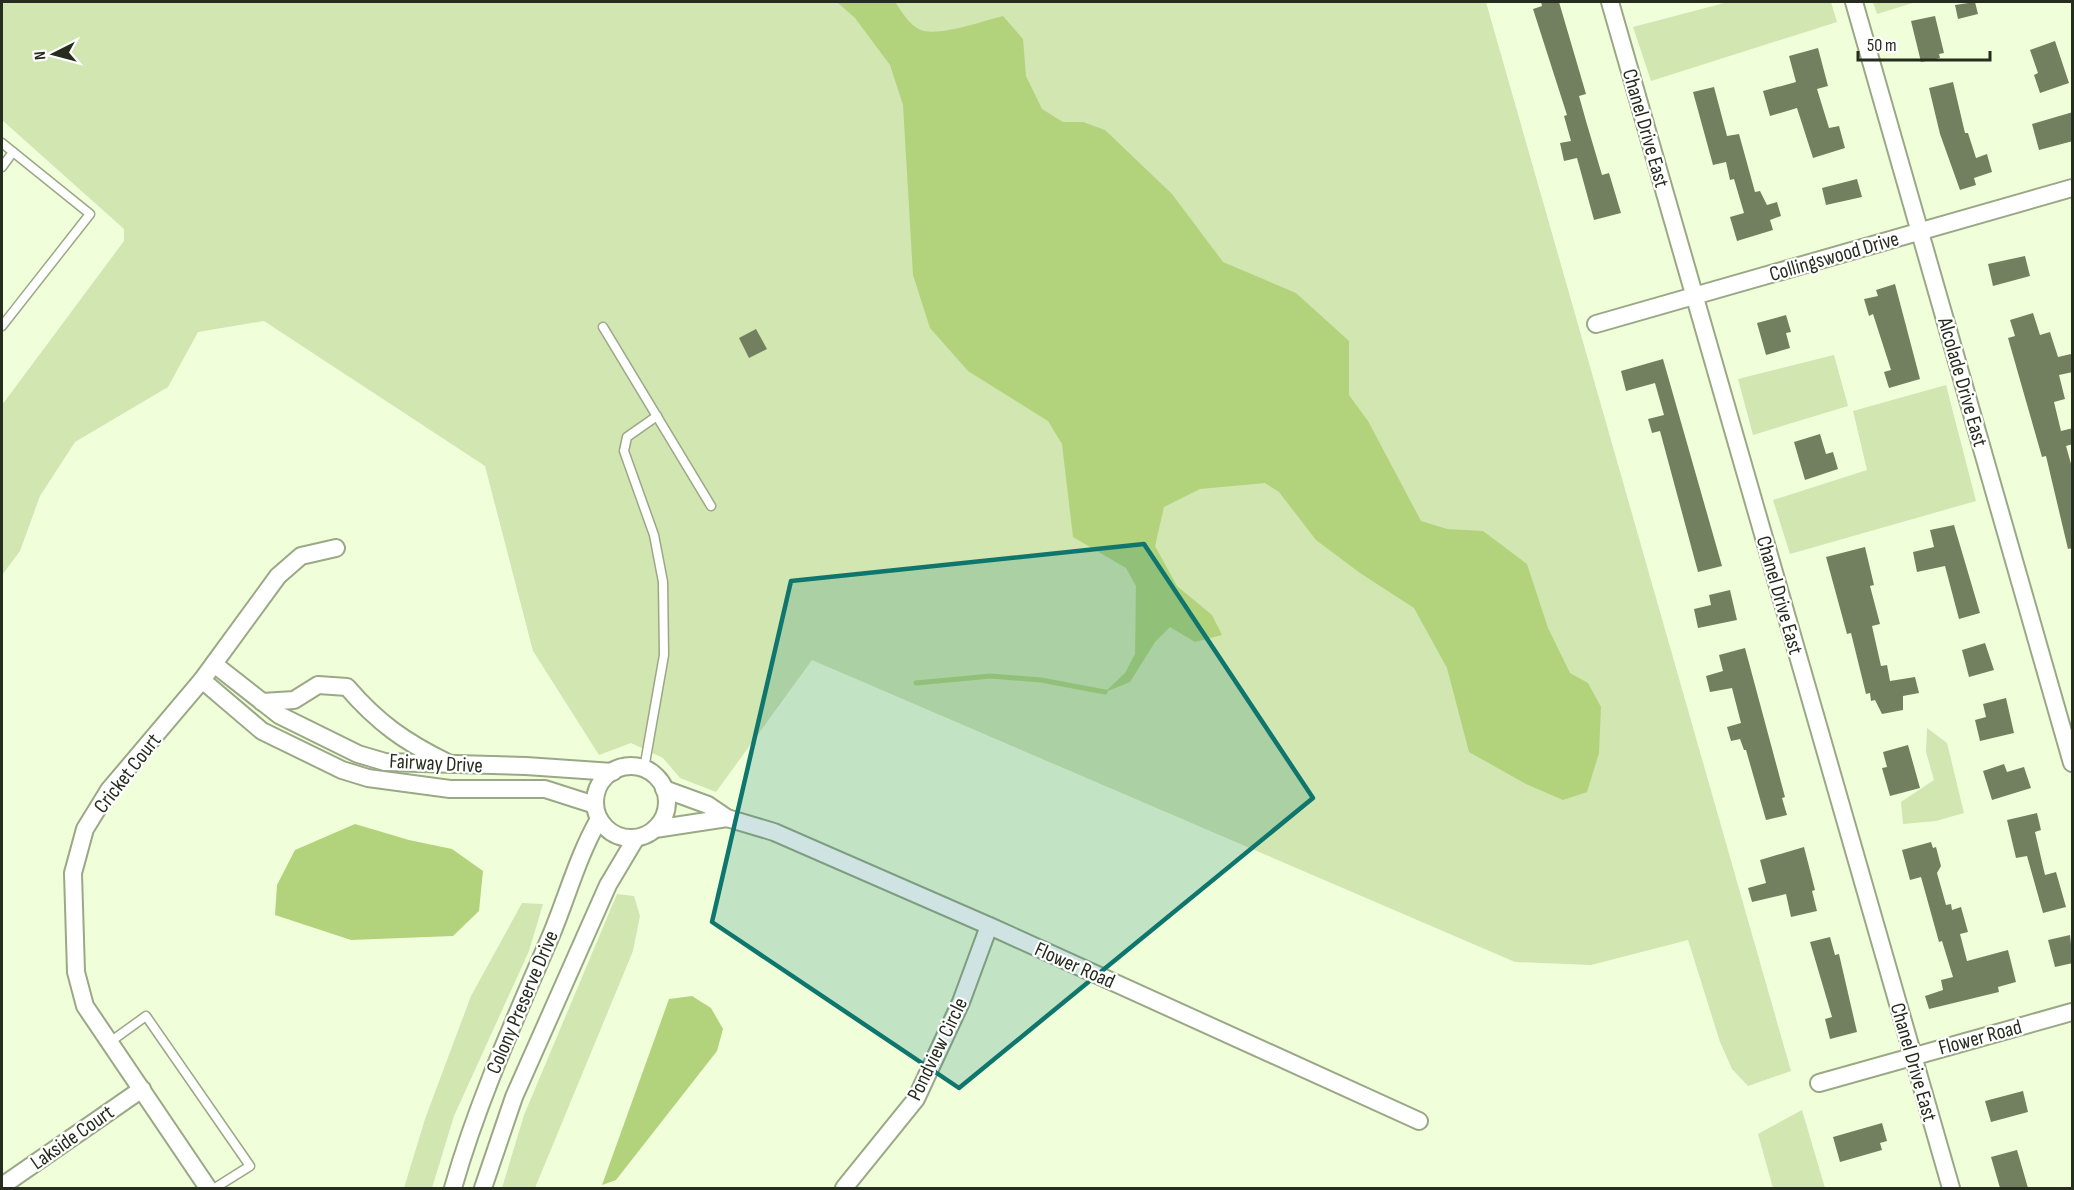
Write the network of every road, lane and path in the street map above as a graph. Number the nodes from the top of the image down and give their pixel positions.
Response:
1 (1610, 2) edge
2 (1854, 2) edge
3 (2, 143) edge
4 (13, 153) junction
5 (2, 167) edge
6 (2073, 188) edge
7 (1919, 231) junction
8 (1695, 296) junction
9 (1596, 324) dead end
10 (2, 326) edge
11 (603, 327) dead end
12 (657, 416) junction
13 (711, 506) dead end
14 (336, 548) dead end
15 (214, 664) junction
16 (202, 680) junction
17 (294, 700) junction
18 (262, 702) junction
19 (294, 723) junction
20 (284, 742) junction
21 (2073, 763) edge
22 (451, 765) junction
23 (644, 769) junction
24 (613, 772) junction
25 (664, 789) junction
26 (597, 812) junction
27 (727, 818) junction
28 (655, 829) junction
29 (636, 838) junction
30 (989, 926) junction
31 (2073, 1012) edge
32 (110, 1042) junction
33 (1912, 1055) junction
34 (1819, 1083) dead end
35 (142, 1089) junction
36 (1419, 1121) dead end
37 (2, 1186) edge
38 (208, 1188) edge
39 (215, 1188) edge
40 (453, 1188) edge
41 (483, 1188) edge
42 (844, 1188) edge
43 (1951, 1188) edge

1 - 8 street, Chanel Drive East
2 - 7 street, Alcolade Drive East
3 - 4 lane
4 - 5 lane
4 - 10 lane
6 - 7 street, Collingswood Drive
7 - 8 street, Collingswood Drive
7 - 21 street, Alcolade Drive East
8 - 9 street, Collingswood Drive
8 - 33 street, Chanel Drive East
11 - 12 lane
12 - 13 lane
12 - 23 lane
14 - 15 street, Cricket Court
15 - 16 street, Cricket Court
15 - 18 street, Fairway Drive
16 - 20 street, Fairway Drive
16 - 32 street, Cricket Court
17 - 18 street
17 - 19 street
17 - 22 street
18 - 19 street, Fairway Drive
19 - 20 street
19 - 22 street, Fairway Drive
20 - 26 street, Fairway Drive
22 - 24 street, Fairway Drive
23 - 24 street
23 - 25 street
24 - 26 street
25 - 27 street, Flower Road
25 - 28 street
26 - 29 street
26 - 40 street, Colony Preserve Drive
27 - 28 street, Flower Road
27 - 30 street, Flower Road
28 - 29 street
29 - 41 street, Colony Preserve Drive
30 - 36 street, Flower Road
30 - 42 street, Pondview Circle
31 - 33 street, Flower Road
32 - 35 street, Cricket Court
32 - 39 lane
33 - 34 street, Flower Road
33 - 43 street, Chanel Drive East
35 - 37 street, Lakside Court
35 - 38 street, Cricket Court

